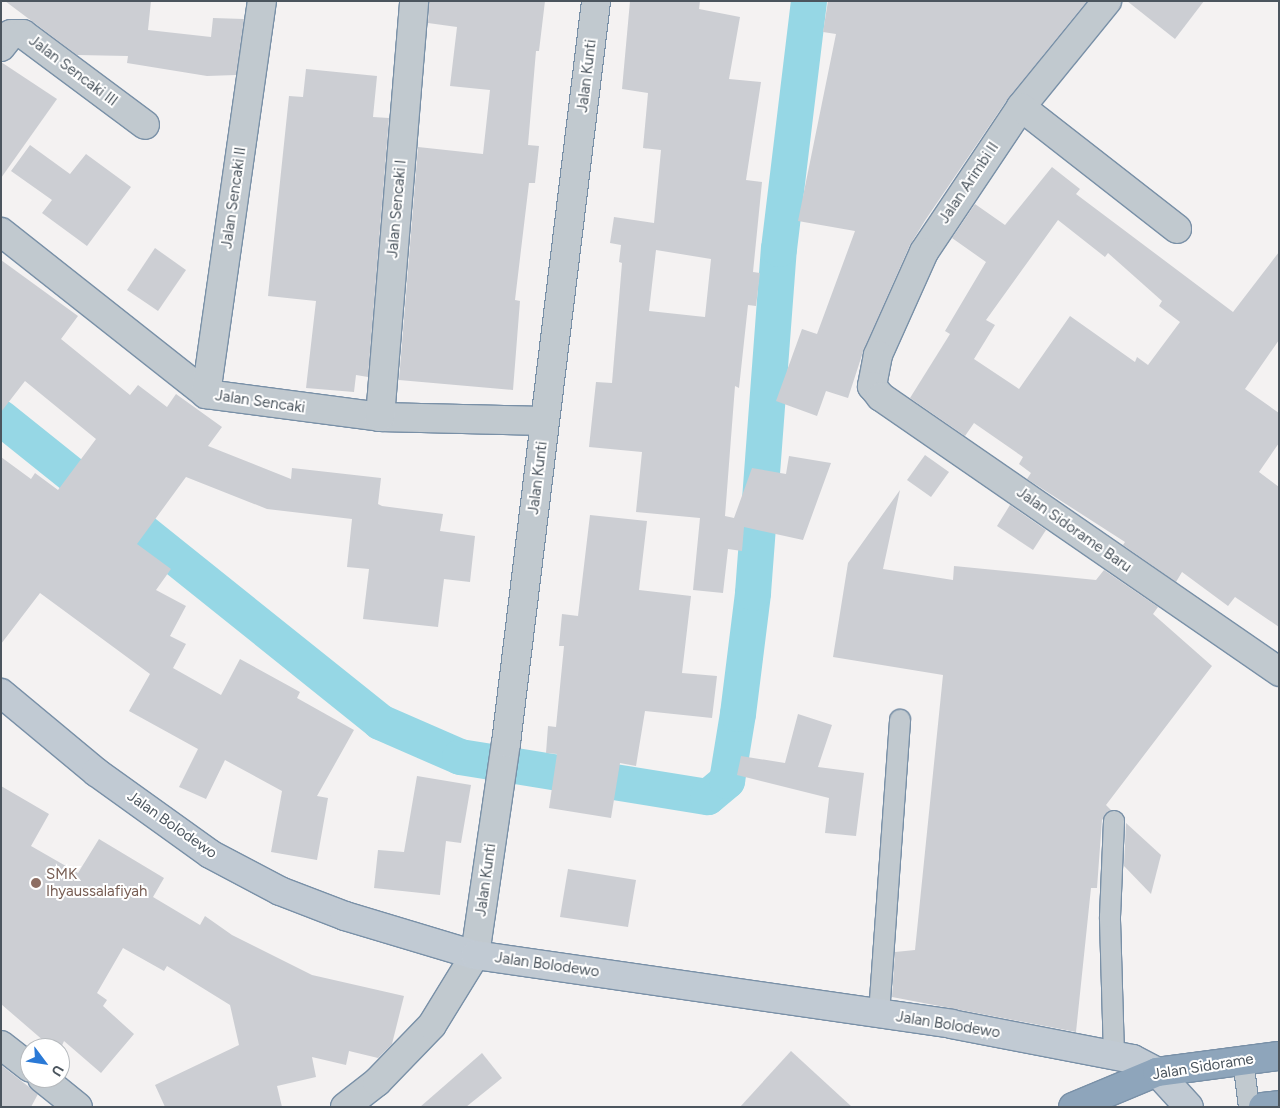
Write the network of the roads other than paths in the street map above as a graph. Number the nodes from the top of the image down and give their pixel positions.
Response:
1 (262, 1) edge
2 (414, 1) edge
3 (596, 1) edge
4 (1107, 1) edge
5 (1, 47) edge
6 (1020, 107) junction
7 (145, 125) dead end
8 (1177, 229) dead end
9 (1, 232) edge
10 (872, 386) joint
11 (206, 394) junction
12 (380, 417) junction
13 (545, 421) junction
14 (1279, 672) edge
15 (1, 693) edge
16 (900, 720) dead end
17 (1114, 821) dead end
18 (475, 955) junction
19 (879, 1014) junction
20 (1, 1045) edge
21 (1114, 1055) junction
22 (1279, 1056) edge
23 (20, 1060) edge
24 (1243, 1060) junction
25 (1157, 1072) junction
26 (54, 1088) edge
27 (1279, 1105) edge
28 (78, 1107) edge
29 (345, 1107) edge
30 (1074, 1107) edge
31 (1189, 1107) edge
32 (1249, 1107) edge
33 (1263, 1107) edge

1 - 11 street, Jalan Sencaki II
2 - 12 street, Jalan Sencaki I
3 - 13 street, Jalan Kunti
4 - 6 street, Jalan Arimbi II
5 - 7 street, Jalan Sencaki III
6 - 8 street
6 - 10 street, Jalan Arimbi II
9 - 11 street, Jalan Sencaki
10 - 14 street, Jalan Sidorame Baru
11 - 12 street, Jalan Sencaki
12 - 13 street, Jalan Sencaki
13 - 18 street, Jalan Kunti
15 - 18 street, Jalan Bolodewo
16 - 19 lane
17 - 21 lane
18 - 19 street, Jalan Bolodewo
18 - 29 street
19 - 21 street, Jalan Bolodewo
20 - 23 street
21 - 25 street, Jalan Bolodewo
22 - 24 highway, Jalan Sidorame
24 - 25 highway, Jalan Sidorame
24 - 32 lane
25 - 30 highway, Jalan Sidorame
25 - 31 street, Jalan Bolodewo
26 - 28 street
27 - 33 highway

